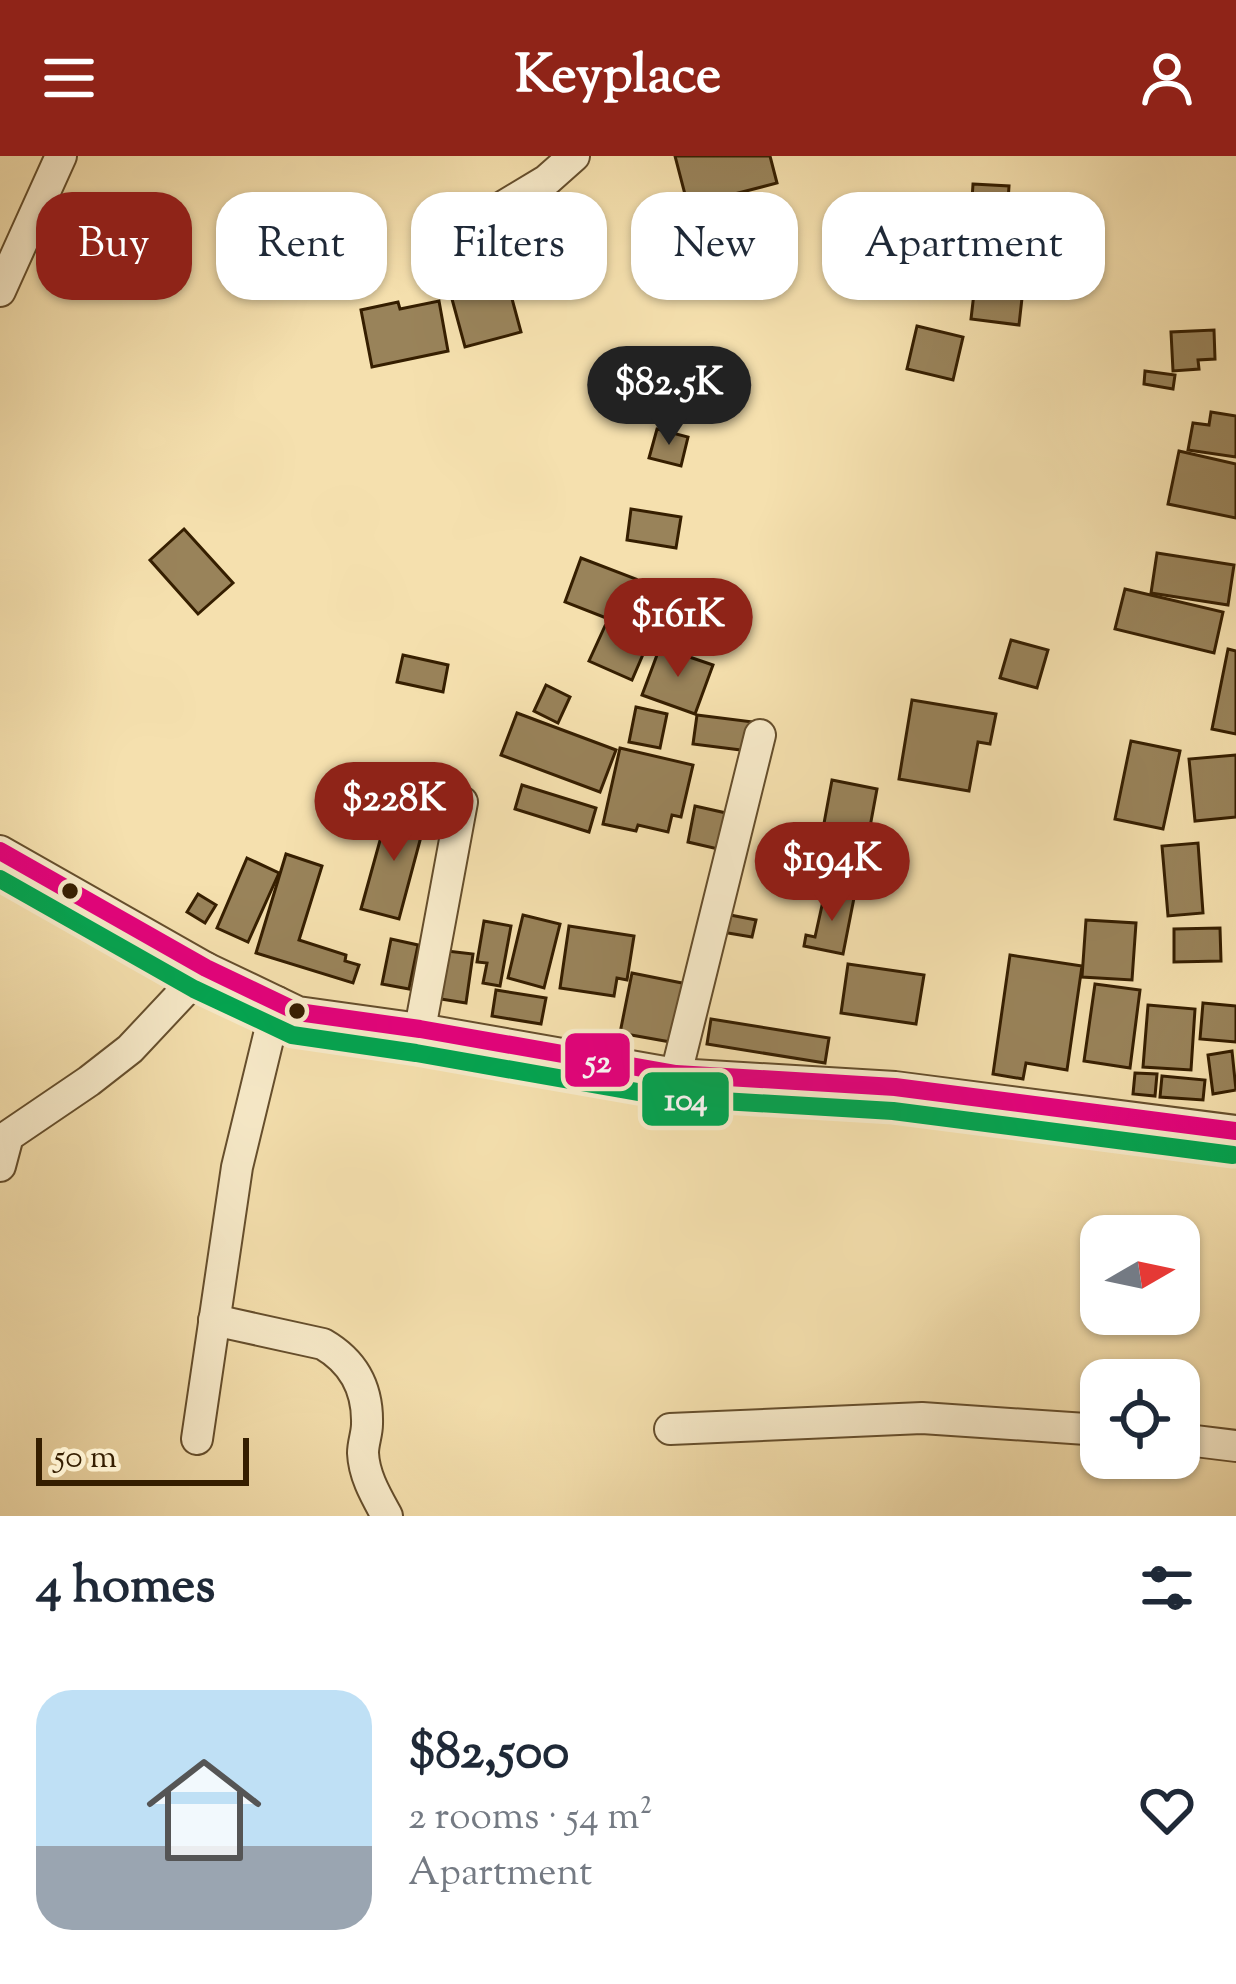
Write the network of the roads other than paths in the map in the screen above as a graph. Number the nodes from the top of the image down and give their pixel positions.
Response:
1 (61, 156) edge
2 (574, 156) edge
3 (528, 192) edge
4 (0, 291) edge
5 (760, 734) dead end
6 (462, 802) dead end
7 (0, 851) edge
8 (206, 968) junction
9 (277, 1002) junction
10 (420, 1029) junction
11 (676, 1074) junction
12 (1236, 1131) edge
13 (2, 1146) edge
14 (214, 1320) junction
15 (670, 1429) dead end
16 (1080, 1429) edge
17 (197, 1438) dead end
18 (1200, 1442) edge
19 (1236, 1446) edge
20 (387, 1516) edge

1 - 4 street
2 - 3 street
5 - 11 street
6 - 10 street
7 - 8 street
8 - 9 street
8 - 13 street
9 - 10 street
9 - 14 street
10 - 11 street
11 - 12 street
14 - 17 street
14 - 20 street
15 - 16 street
18 - 19 street

